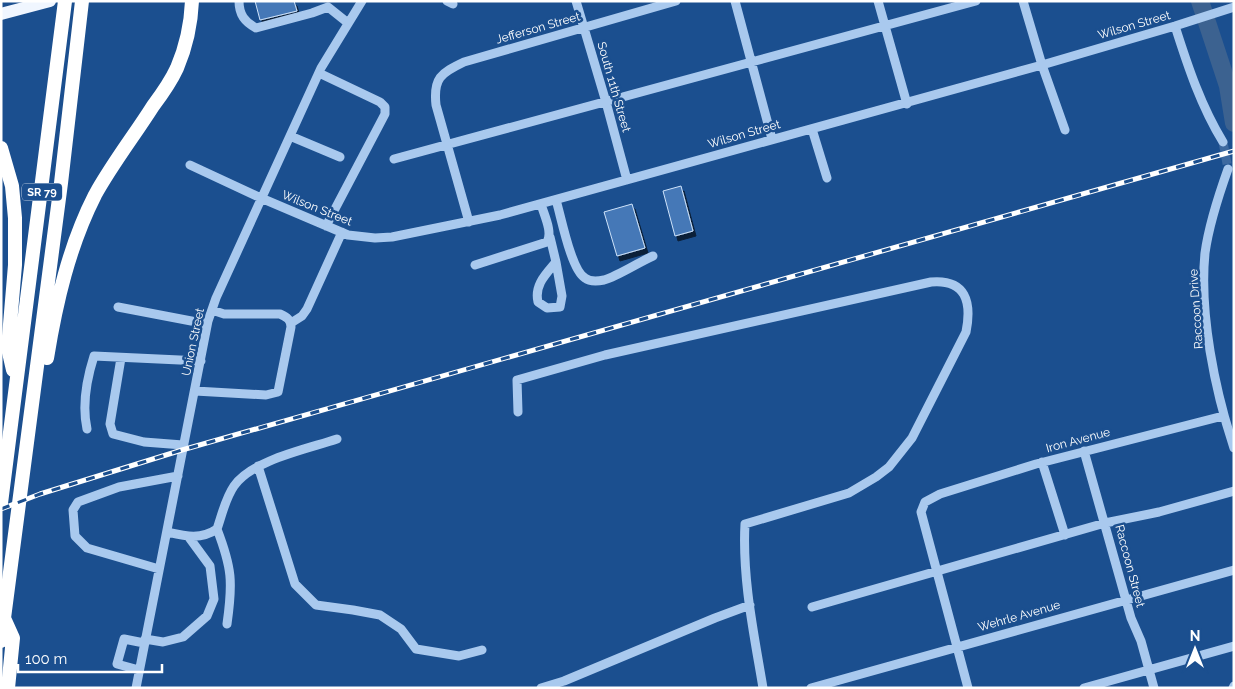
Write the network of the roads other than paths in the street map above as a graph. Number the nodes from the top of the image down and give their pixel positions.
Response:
1 (65, 1) edge
2 (82, 1) edge
3 (192, 1) edge
4 (239, 1) edge
5 (362, 1) edge
6 (576, 1) edge
7 (676, 1) edge
8 (734, 1) edge
9 (878, 1) edge
10 (976, 1) edge
11 (1023, 1) edge
12 (45, 3) edge
13 (328, 4) edge
14 (1234, 7) edge
15 (1, 14) edge
16 (348, 23) junction
17 (885, 26) junction
18 (1176, 26) junction
19 (584, 28) junction
20 (751, 62) junction
21 (1042, 65) junction
22 (319, 73) junction
23 (606, 102) junction
24 (906, 104) junction
25 (812, 129) junction
26 (1065, 130) dead end
27 (290, 136) junction
28 (772, 139) junction
29 (1223, 142) tunnel mouth
30 (447, 145) junction
31 (1, 148) edge
32 (340, 157) dead end
33 (394, 159) dead end
34 (190, 165) dead end
35 (1228, 169) tunnel mouth
36 (827, 178) dead end
37 (627, 180) junction
38 (261, 198) junction
39 (556, 200) junction
40 (541, 204) junction
41 (469, 222) junction
42 (326, 226) junction
43 (342, 232) junction
44 (550, 237) junction
45 (652, 256) dead end
46 (556, 262) junction
47 (475, 265) dead end
48 (118, 307) dead end
49 (212, 310) junction
50 (291, 323) junction
51 (208, 324) junction
52 (121, 358) junction
53 (201, 361) junction
54 (36, 370) junction
55 (15, 382) junction
56 (195, 391) junction
57 (518, 412) dead end
58 (1223, 416) junction
59 (87, 429) dead end
60 (337, 438) dead end
61 (183, 445) junction
62 (1234, 448) edge
63 (1084, 450) junction
64 (1042, 462) junction
65 (258, 466) junction
66 (178, 476) junction
67 (1234, 491) edge
68 (1, 503) edge
69 (1105, 523) junction
70 (217, 529) junction
71 (167, 532) junction
72 (1065, 535) junction
73 (188, 536) junction
74 (159, 569) junction
75 (1234, 570) edge
76 (937, 572) junction
77 (1126, 599) junction
78 (750, 605) junction
79 (812, 607) dead end
80 (4, 618) junction
81 (227, 624) dead end
82 (1, 641) edge
83 (145, 641) junction
84 (958, 646) junction
85 (1234, 646) edge
86 (482, 650) dead end
87 (139, 670) junction
88 (1149, 670) junction
89 (817, 687) edge
90 (8, 688) edge
91 (136, 688) edge
92 (541, 688) edge
93 (763, 688) edge
94 (968, 688) edge
95 (1084, 688) edge
96 (1154, 688) edge

1 - 55 highway, SR 79
2 - 54 highway, SR 79
3 - 54 highway
4 - 13 street
5 - 16 street, Union Street
6 - 19 street, South 11th Street
7 - 19 street, Jefferson Street
8 - 20 street
9 - 17 street
10 - 17 street
11 - 21 street
12 - 15 main road
13 - 16 street
14 - 18 street, Wilson Street
16 - 22 street, Union Street
17 - 20 street
17 - 24 street
18 - 21 street, Wilson Street
18 - 29 street
19 - 23 street, South 11th Street
19 - 30 street, Jefferson Street
20 - 23 street
20 - 28 street
21 - 24 street, Wilson Street
21 - 26 street
22 - 27 street, Union Street
22 - 42 street
23 - 30 street
23 - 37 street, South 11th Street
24 - 25 street, Wilson Street
25 - 28 street, Wilson Street
25 - 36 street
27 - 32 street
27 - 38 street, Union Street
28 - 37 street, Wilson Street
30 - 33 street
30 - 41 street
31 - 55 highway
34 - 38 street, Wilson Street
35 - 58 street, Raccoon Drive
37 - 39 street, Wilson Street
38 - 42 street, Wilson Street
38 - 49 street, Union Street
39 - 40 street, Wilson Street
39 - 45 street
40 - 41 street, Wilson Street
40 - 44 street
41 - 43 street, Wilson Street
42 - 43 street, Wilson Street
43 - 50 street
44 - 46 street
44 - 47 street
46 - 46 street
48 - 51 street
49 - 50 street
49 - 51 street, Union Street
50 - 56 street
51 - 53 street, Union Street
52 - 53 street
52 - 59 street
52 - 61 street
53 - 56 street, Union Street
54 - 80 highway, SR 79
55 - 68 highway, SR 79
56 - 61 street, Union Street
57 - 78 street
58 - 62 street, Raccoon Drive
58 - 63 street, Iron Avenue
60 - 65 street
61 - 66 street, Union Street
63 - 64 street, Iron Avenue
63 - 69 street, Raccoon Street
64 - 72 street
64 - 76 street, Iron Avenue
65 - 70 street
65 - 86 street
66 - 71 street, Union Street
66 - 74 street
67 - 69 street
69 - 72 street
69 - 77 street, Raccoon Street
70 - 73 street
70 - 81 street
71 - 73 street
71 - 74 street, Union Street
72 - 76 street
73 - 83 street
74 - 83 street, Union Street
75 - 77 street, Wehrle Avenue
76 - 79 street
76 - 84 street
77 - 84 street, Wehrle Avenue
77 - 88 street, Raccoon Street
78 - 92 street
78 - 93 street
80 - 82 highway, SR 79
80 - 90 highway
83 - 87 street, Union Street
83 - 87 street
84 - 89 street, Wehrle Avenue
84 - 94 street
85 - 88 street
87 - 91 street, Union Street
88 - 95 street
88 - 96 street, Raccoon Street

